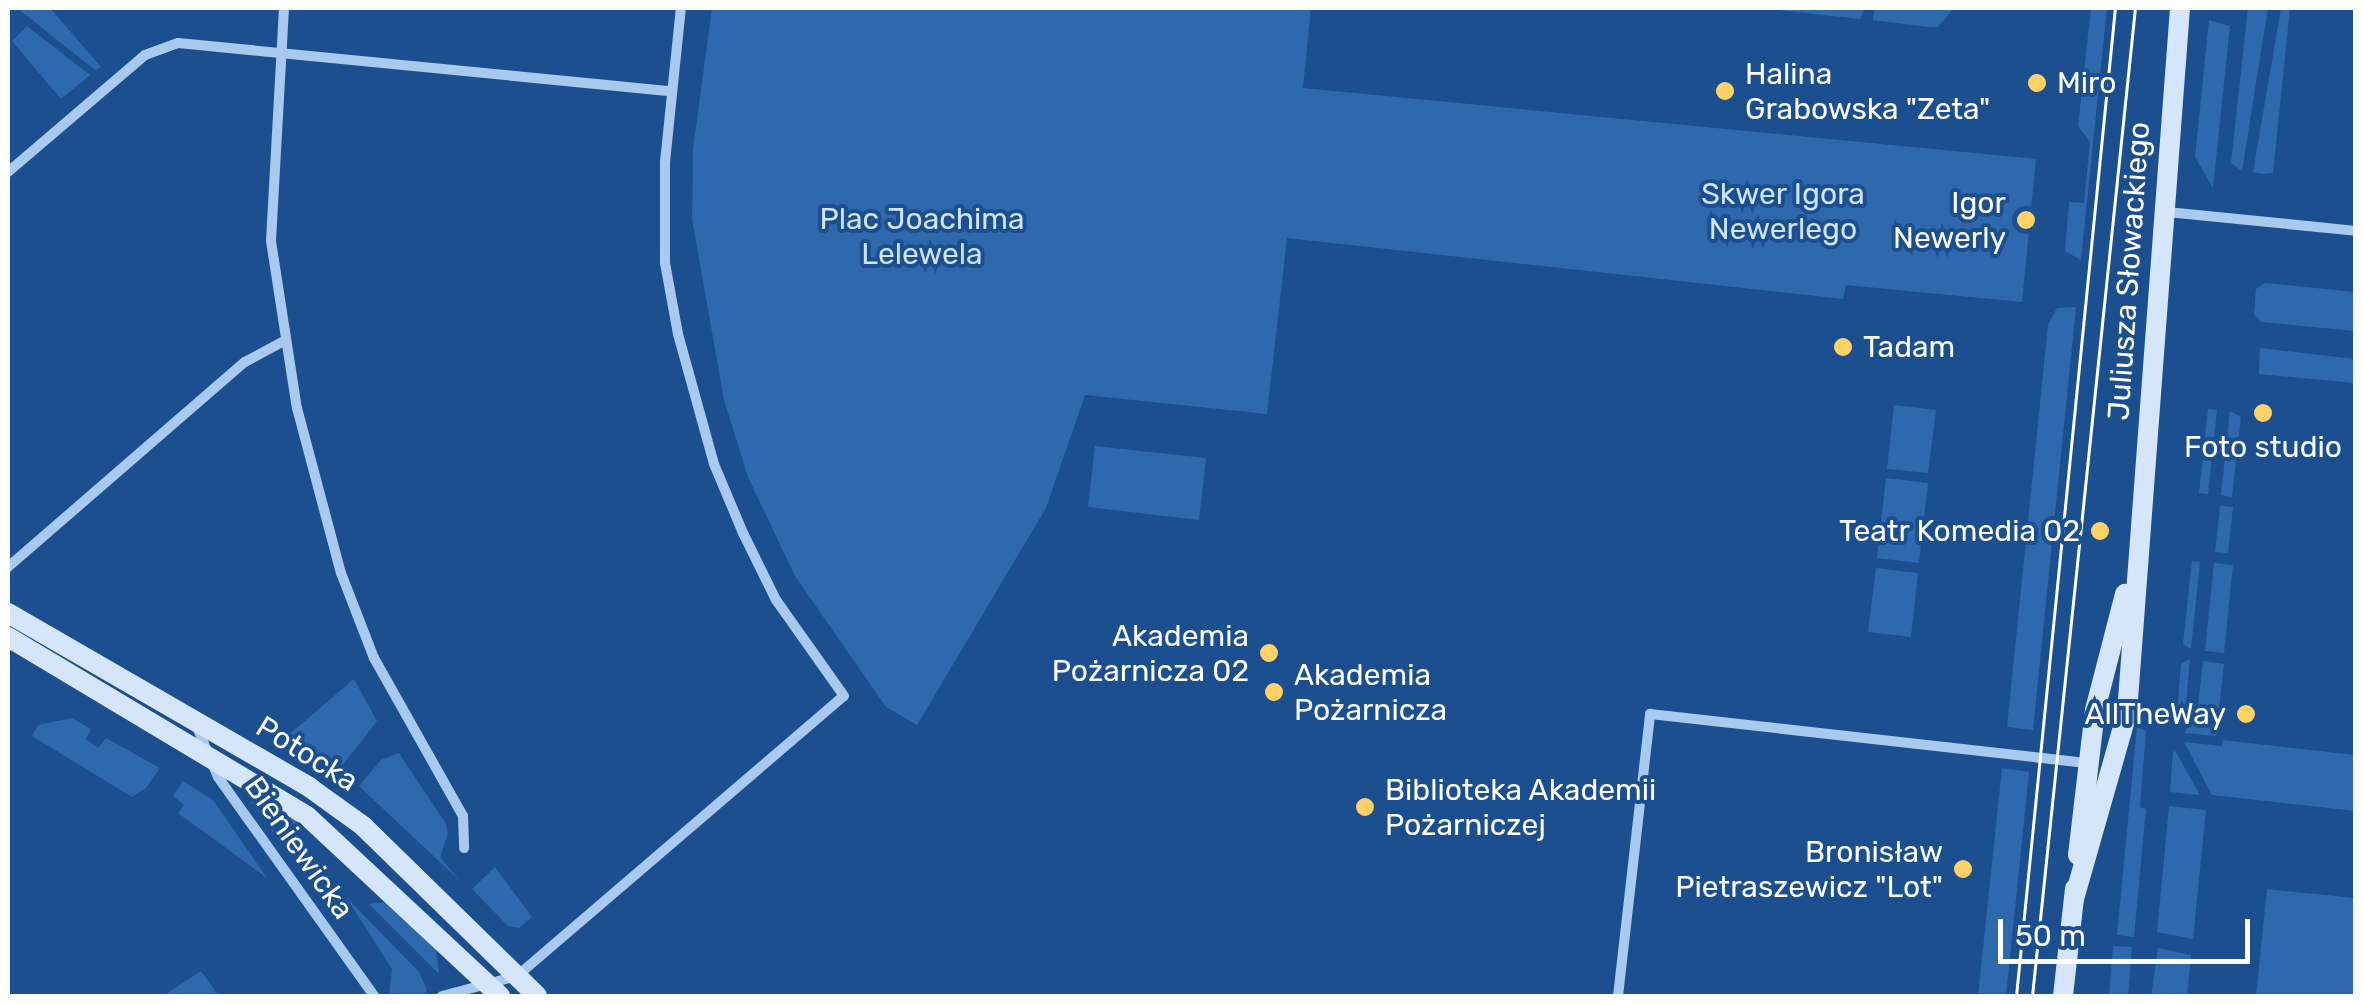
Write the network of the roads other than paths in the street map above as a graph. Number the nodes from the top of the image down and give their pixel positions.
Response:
1 (284, 8) edge
2 (680, 8) edge
3 (2180, 8) edge
4 (280, 55) junction
5 (668, 91) junction
6 (8, 172) edge
7 (2167, 212) junction
8 (2356, 231) edge
9 (284, 341) junction
10 (2137, 539) junction
11 (8, 567) edge
12 (8, 613) edge
13 (8, 637) edge
14 (195, 722) junction
15 (211, 758) junction
16 (2088, 763) junction
17 (464, 848) dead end
18 (2074, 898) junction
19 (517, 976) junction
20 (493, 989) edge
21 (374, 996) edge
22 (442, 996) edge
23 (538, 996) edge
24 (1618, 996) edge
25 (2063, 996) edge

1 - 4 street
2 - 5 street
3 - 7 main road, Juliusza Słowackiego
4 - 5 street
4 - 6 street
4 - 9 street
5 - 19 street
7 - 8 street
7 - 10 main road, Juliusza Słowackiego
9 - 11 street
9 - 17 street
10 - 16 main road, Juliusza Słowackiego
10 - 18 main road, Juliusza Słowackiego
12 - 14 main road, Potocka
13 - 15 main road, Potocka
14 - 15 street, Bieniewicka
14 - 19 main road, Potocka
15 - 20 main road, Potocka
15 - 21 street, Bieniewicka
16 - 18 main road, Juliusza Słowackiego
16 - 24 street
18 - 25 main road, Juliusza Słowackiego
19 - 20 street
19 - 23 main road, Potocka
20 - 22 street

